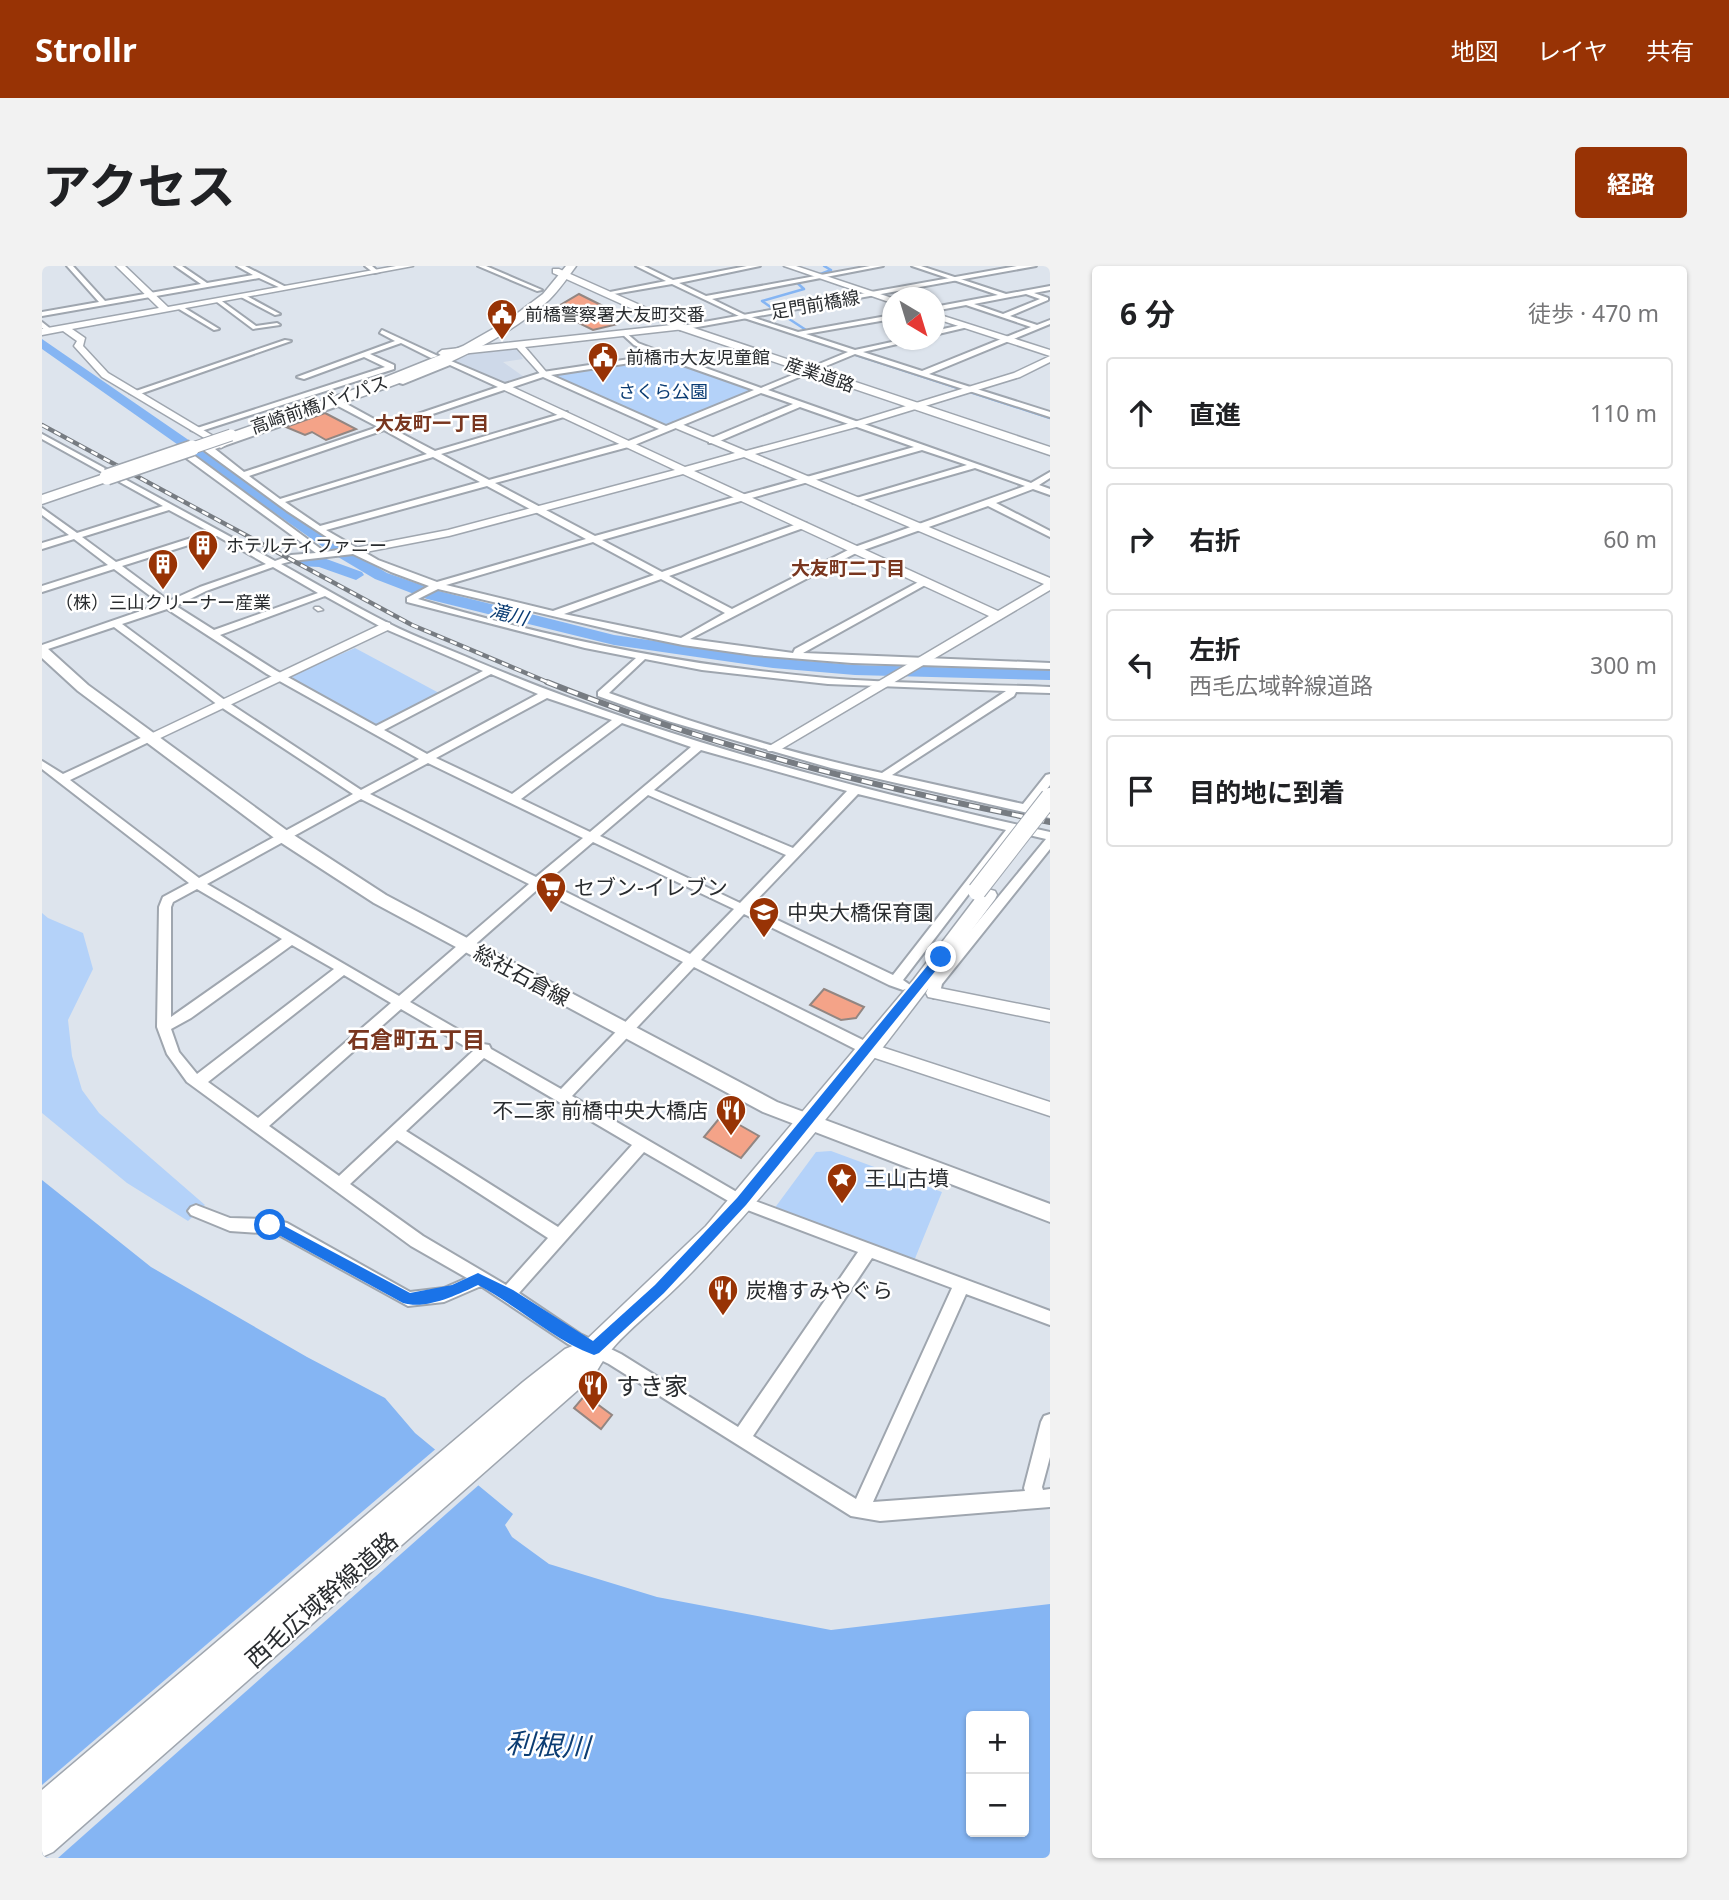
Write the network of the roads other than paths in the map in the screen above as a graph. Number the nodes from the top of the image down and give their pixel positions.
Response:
1 (82, 266) edge
2 (120, 266) edge
3 (178, 266) edge
4 (240, 266) edge
5 (368, 266) edge
6 (409, 266) edge
7 (481, 266) edge
8 (643, 266) edge
9 (757, 266) edge
10 (788, 266) edge
11 (880, 266) edge
12 (915, 266) edge
13 (1032, 266) edge
14 (71, 267) edge
15 (563, 269) edge
16 (376, 272) junction
17 (259, 276) junction
18 (821, 277) junction
19 (955, 279) junction
20 (673, 282) junction
21 (206, 285) junction
22 (285, 288) junction
23 (1050, 288) edge
24 (539, 290) junction
25 (1027, 292) junction
26 (610, 294) junction
27 (871, 294) junction
28 (150, 295) junction
29 (243, 296) junction
30 (1005, 296) junction
31 (706, 298) junction
32 (882, 298) edge
33 (219, 301) junction
34 (103, 303) junction
35 (966, 303) junction
36 (181, 307) junction
37 (945, 307) edge
38 (166, 310) junction
39 (42, 314) edge
40 (277, 314) dead end
41 (743, 316) junction
42 (1003, 316) junction
43 (882, 319) edge
44 (945, 319) edge
45 (1050, 322) edge
46 (42, 324) edge
47 (277, 325) dead end
48 (966, 326) junction
49 (681, 327) junction
50 (1037, 327) junction
51 (65, 328) junction
52 (216, 329) dead end
53 (46, 331) edge
54 (945, 331) edge
55 (382, 332) dead end
56 (625, 334) junction
57 (799, 334) junction
58 (1007, 340) junction
59 (286, 341) dead end
60 (400, 341) junction
61 (520, 345) junction
62 (882, 346) edge
63 (460, 352) junction
64 (854, 352) junction
65 (1050, 353) edge
66 (365, 354) junction
67 (664, 356) junction
68 (443, 358) junction
69 (1050, 359) edge
70 (808, 370) junction
71 (543, 374) junction
72 (922, 374) junction
73 (301, 377) dead end
74 (505, 387) junction
75 (762, 390) junction
76 (971, 390) junction
77 (134, 393) junction
78 (340, 404) junction
79 (800, 404) junction
80 (916, 406) junction
81 (565, 414) junction
82 (1050, 415) edge
83 (857, 424) junction
84 (671, 427) junction
85 (384, 428) junction
86 (195, 430) junction
87 (42, 436) edge
88 (226, 437) junction
89 (712, 441) junction
90 (629, 444) junction
91 (923, 447) junction
92 (207, 450) junction
93 (1050, 452) edge
94 (743, 453) junction
95 (434, 454) junction
96 (974, 466) junction
97 (682, 469) junction
98 (1050, 474) edge
99 (105, 475) junction
100 (244, 475) junction
101 (806, 480) junction
102 (488, 483) junction
103 (1032, 486) junction
104 (1050, 492) edge
105 (42, 494) edge
106 (743, 497) junction
107 (42, 500) edge
108 (281, 501) junction
109 (856, 501) junction
110 (989, 503) junction
111 (170, 507) junction
112 (536, 509) junction
113 (42, 511) edge
114 (803, 525) junction
115 (919, 527) junction
116 (320, 529) junction
117 (217, 533) junction
118 (1050, 534) edge
119 (75, 536) junction
120 (593, 539) junction
121 (42, 547) edge
122 (855, 550) junction
123 (353, 552) junction
124 (327, 556) junction
125 (272, 565) junction
126 (115, 566) junction
127 (660, 576) junction
128 (924, 582) junction
129 (1050, 584) edge
130 (435, 585) junction
131 (42, 589) edge
132 (326, 593) junction
133 (168, 605) junction
134 (732, 613) junction
135 (554, 614) junction
136 (999, 616) junction
137 (115, 623) junction
138 (386, 626) junction
139 (213, 634) junction
140 (683, 642) junction
141 (42, 649) edge
142 (797, 656) junction
143 (642, 657) junction
144 (920, 663) junction
145 (1050, 666) edge
146 (490, 671) junction
147 (279, 676) junction
148 (886, 682) junction
149 (1012, 688) junction
150 (1050, 690) edge
151 (546, 694) junction
152 (222, 703) junction
153 (619, 720) junction
154 (376, 730) junction
155 (149, 737) junction
156 (699, 746) junction
157 (773, 748) junction
158 (426, 758) junction
159 (42, 764) edge
160 (1050, 777) edge
161 (885, 778) junction
162 (62, 779) junction
163 (855, 790) junction
164 (647, 791) junction
165 (359, 794) junction
166 (1050, 797) edge
167 (513, 799) junction
168 (1025, 809) junction
169 (1050, 815) edge
170 (1014, 827) junction
171 (283, 836) junction
172 (590, 836) junction
173 (1050, 838) edge
174 (793, 853) junction
175 (197, 883) junction
176 (537, 883) junction
177 (983, 893) junction
178 (741, 908) junction
179 (292, 938) junction
180 (466, 944) junction
181 (691, 961) junction
182 (344, 968) junction
183 (900, 990) junction
184 (934, 993) joint
185 (399, 1002) junction
186 (1050, 1016) edge
187 (164, 1027) junction
188 (625, 1031) junction
189 (866, 1048) junction
190 (484, 1049) junction
191 (199, 1082) junction
192 (562, 1097) junction
193 (1050, 1109) edge
194 (808, 1123) junction
195 (259, 1126) junction
196 (396, 1132) junction
197 (642, 1144) junction
198 (339, 1185) junction
199 (742, 1202) junction
200 (196, 1212) dead end
201 (1050, 1213) edge
202 (560, 1237) junction
203 (869, 1249) junction
204 (478, 1279) junction
205 (962, 1285) junction
206 (508, 1294) junction
207 (1050, 1318) edge
208 (593, 1350) junction
209 (539, 1396) junction
210 (1050, 1422) edge
211 (741, 1438) junction
212 (1044, 1498) edge
213 (860, 1510) junction
214 (42, 1811) edge
215 (42, 1841) edge

1 - 14 street
2 - 28 street
3 - 21 street
4 - 17 street
5 - 16 street
6 - 16 street
7 - 24 street
8 - 20 street
9 - 20 street
10 - 18 street
11 - 18 street
12 - 19 street
13 - 19 main road, 足門前橋線
14 - 34 street
15 - 24 highway, 高崎前橋バイパス
15 - 26 main road, 産業道路
15 - 63 highway, 高崎前橋バイパス
16 - 22 street
17 - 21 street
17 - 22 street
18 - 27 street
18 - 31 street
19 - 27 main road, 足門前橋線
19 - 30 street
20 - 26 street
20 - 31 street
21 - 28 street
22 - 29 street
23 - 25 street
24 - 68 highway, 高崎前橋バイパス
25 - 30 street
25 - 42 street
26 - 49 main road, 産業道路
27 - 32 street
27 - 41 main road, 足門前橋線
28 - 34 street
28 - 38 street
29 - 33 street
29 - 40 street
30 - 35 street
31 - 41 street
33 - 36 street
33 - 47 street
34 - 39 street
35 - 37 street
35 - 42 street
36 - 38 street
36 - 52 street
38 - 51 street
41 - 49 main road, 足門前橋線
41 - 57 street
42 - 50 street
43 - 57 street
44 - 48 street
45 - 50 street
46 - 53 street
48 - 54 street
48 - 58 street
49 - 56 street
49 - 70 main road, 産業道路
50 - 58 street
51 - 53 street
51 - 77 street
55 - 60 street
56 - 61 street
56 - 67 street
57 - 64 street
58 - 65 street
58 - 72 street
59 - 77 street
60 - 66 street
60 - 68 street
61 - 63 street
61 - 71 street
62 - 64 street
63 - 68 highway, 高崎前橋バイパス
64 - 70 street
64 - 72 street
66 - 73 street
66 - 86 street
67 - 71 street
67 - 75 street
68 - 74 street
68 - 78 street
68 - 88 highway, 高崎前橋バイパス
69 - 76 street
70 - 75 street
70 - 80 main road, 産業道路
71 - 74 street
71 - 84 street
72 - 76 street
74 - 81 street
74 - 85 street
75 - 79 street
75 - 84 street
76 - 80 street
76 - 82 street
77 - 86 street
78 - 85 street
78 - 88 street
79 - 83 street
79 - 89 street
80 - 83 street
80 - 93 main road, 産業道路
81 - 90 street
81 - 95 street
83 - 91 street
83 - 94 street
84 - 89 street
84 - 90 street
85 - 95 street
85 - 100 street
86 - 88 street
87 - 111 street
88 - 92 street
88 - 99 highway, 高崎前橋バイパス, bridge
89 - 94 street
90 - 97 street
90 - 102 street
91 - 96 street
91 - 101 street
92 - 100 street
92 - 124 street
94 - 97 street
94 - 101 street
95 - 102 street
95 - 108 street
96 - 103 street
96 - 109 street
97 - 106 street
97 - 112 street
98 - 103 street
99 - 105 highway, 高崎前橋バイパス
99 - 107 highway, 高崎前橋バイパス
100 - 108 street
101 - 106 street
101 - 109 street
102 - 112 street
102 - 116 street
103 - 104 street
103 - 110 street
106 - 114 street
106 - 120 street
108 - 116 street
109 - 115 street
110 - 115 street
110 - 118 street
111 - 117 street
111 - 119 street
112 - 120 street
112 - 123 street
113 - 119 street
114 - 122 street
114 - 127 street
115 - 122 street
115 - 129 street
116 - 123 street
117 - 125 street
117 - 126 street
119 - 121 street
119 - 126 street
120 - 127 street
120 - 130 street
122 - 128 street
122 - 134 street
123 - 124 street
123 - 130 street
124 - 125 street
125 - 132 street
125 - 133 street
126 - 131 street
126 - 133 street
127 - 134 street
127 - 135 street
128 - 136 street
128 - 142 street
129 - 136 street
130 - 135 street
130 - 143 street
132 - 138 street
132 - 139 street
133 - 137 street
133 - 139 street
134 - 140 street
135 - 140 street
136 - 144 street
137 - 141 street
137 - 152 street
138 - 146 street
138 - 147 street
139 - 147 street
140 - 142 street
141 - 155 main road, 総社石倉線
142 - 144 street
143 - 148 street
143 - 157 street
144 - 145 street
144 - 148 street
146 - 151 street
146 - 154 street
147 - 152 street
147 - 154 street
148 - 149 street
148 - 157 street
149 - 150 street
149 - 161 street
151 - 153 street
151 - 158 street
152 - 155 street
152 - 165 street
153 - 156 street
153 - 167 street
154 - 158 street
155 - 162 street
155 - 171 main road, 総社石倉線
156 - 163 street
156 - 164 street
157 - 161 street
158 - 165 street
158 - 167 street
159 - 162 street
160 - 168 street
161 - 168 street
162 - 175 street
163 - 170 street
163 - 174 street
164 - 172 street
164 - 174 street
165 - 171 street
165 - 176 street
166 - 177 main road, 西毛広域幹線道路, bridge
167 - 172 street
168 - 169 street
169 - 177 main road, 西毛広域幹線道路
170 - 173 street
170 - 183 street
171 - 175 street
171 - 180 main road, 総社石倉線
172 - 176 street
172 - 178 street
173 - 184 street
174 - 178 street
175 - 179 street
175 - 187 street
176 - 180 street
176 - 181 street
177 - 183 main road, 西毛広域幹線道路
178 - 181 street
178 - 183 street
179 - 182 street
179 - 187 street
180 - 185 street
180 - 188 main road, 総社石倉線
181 - 188 street
181 - 189 street
182 - 185 street
182 - 191 street
183 - 189 main road, 西毛広域幹線道路
184 - 186 street
185 - 190 street
185 - 195 street
187 - 191 street
188 - 192 street
188 - 194 main road, 総社石倉線
189 - 193 street
189 - 194 main road, 西毛広域幹線道路
190 - 192 street
190 - 196 street
191 - 195 street
192 - 197 street
194 - 199 main road, 西毛広域幹線道路
194 - 201 main road, 総社石倉線
195 - 198 street
196 - 198 street
196 - 202 street
197 - 199 street
197 - 202 street
198 - 204 street
199 - 203 street
199 - 208 main road, 西毛広域幹線道路
200 - 204 street
202 - 206 street
203 - 205 street
203 - 211 street
204 - 206 street
205 - 207 street
205 - 213 street
206 - 208 street
208 - 209 main road, 西毛広域幹線道路
208 - 211 street
209 - 214 main road, 西毛広域幹線道路
209 - 215 main road, 西毛広域幹線道路
210 - 212 street
211 - 213 street
212 - 213 street

